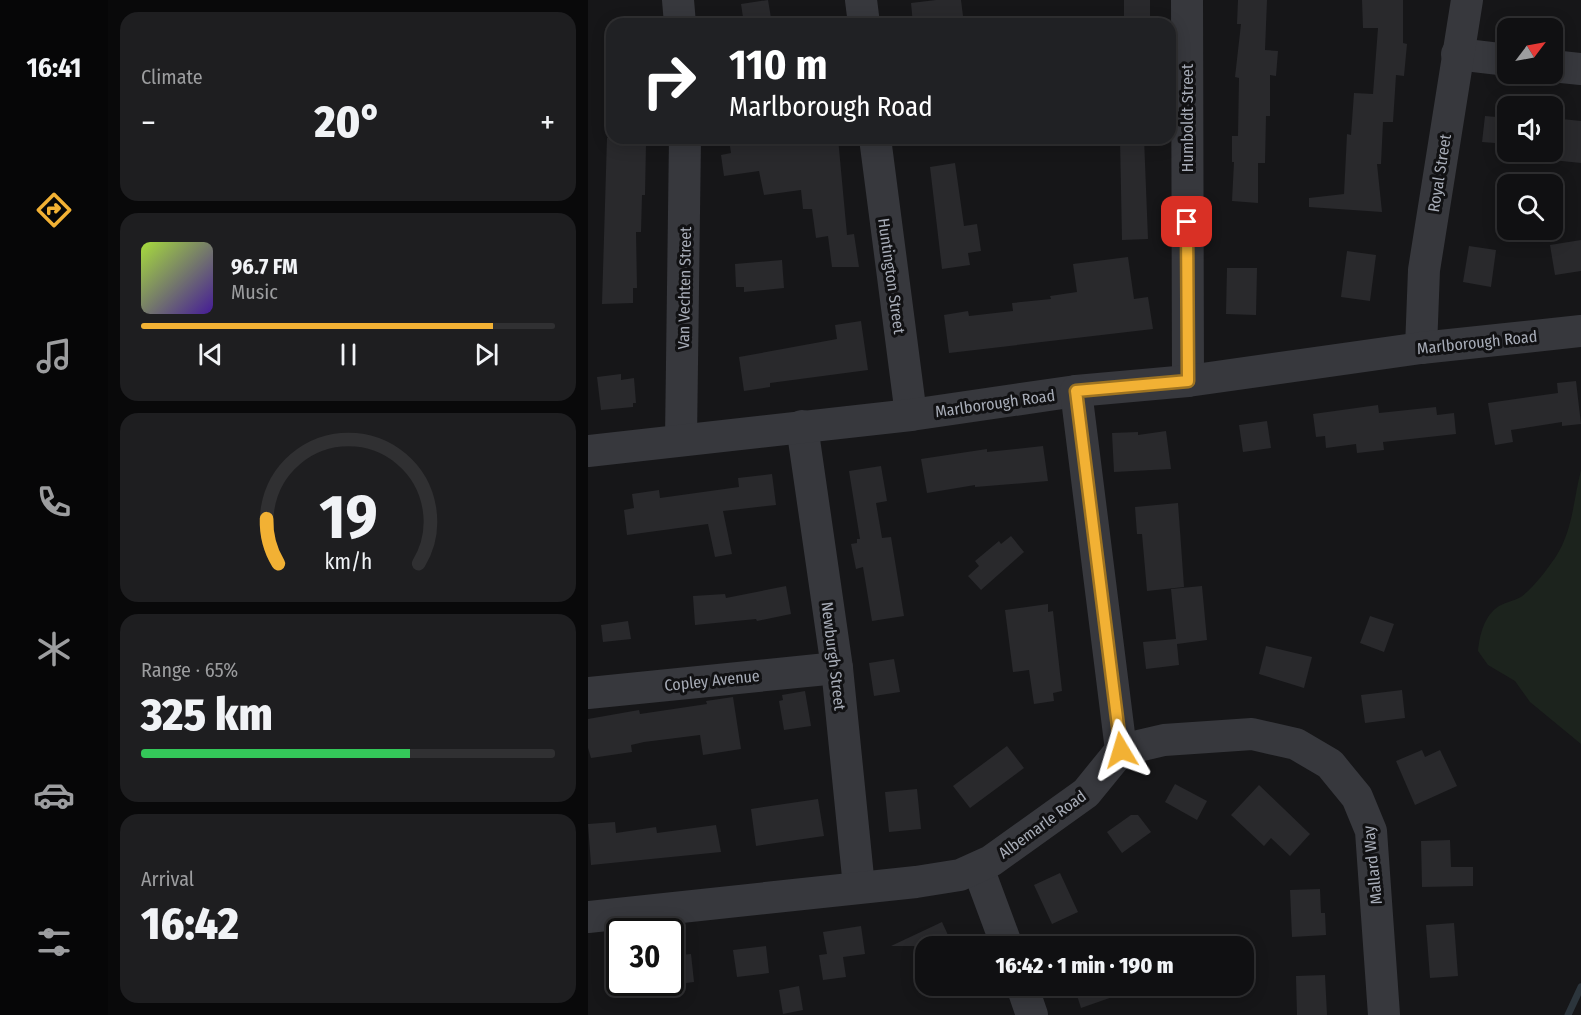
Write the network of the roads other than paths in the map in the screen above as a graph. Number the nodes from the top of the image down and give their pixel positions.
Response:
1 (678, 0) edge
2 (861, 0) edge
3 (1187, 0) edge
4 (1467, 0) edge
5 (680, 18) edge
6 (863, 18) edge
7 (1457, 54) junction
8 (1497, 59) edge
9 (1563, 67) edge
10 (1581, 69) edge
11 (685, 144) edge
12 (876, 144) edge
13 (1581, 332) edge
14 (1421, 348) junction
15 (1188, 381) junction
16 (1076, 391) junction
17 (911, 415) junction
18 (802, 426) junction
19 (681, 439) junction
20 (588, 451) edge
21 (837, 668) junction
22 (588, 693) edge
23 (1121, 750) junction
24 (978, 868) junction
25 (859, 887) junction
26 (588, 917) edge
27 (1004, 936) edge
28 (1025, 996) edge
29 (1032, 1015) edge
30 (1383, 1015) edge

1 - 5 street
2 - 6 street
3 - 15 street, Humboldt Street
4 - 7 street, Royal Street
7 - 8 street
7 - 14 street, Royal Street
9 - 10 street
11 - 19 street, Van Vechten Street
12 - 17 street, Huntington Street
13 - 14 street, Marlborough Road
14 - 15 street, Marlborough Road
15 - 16 street, Marlborough Road
16 - 17 street, Marlborough Road
16 - 23 street
17 - 18 street, Marlborough Road
18 - 19 street, Marlborough Road
18 - 21 street, Newburgh Street
19 - 20 street, Marlborough Road
21 - 22 street, Copley Avenue
21 - 25 street, Newburgh Street
23 - 24 street, Albemarle Road
23 - 30 street, Mallard Way
24 - 25 street, Albemarle Road
24 - 27 street
25 - 26 street, Albemarle Road
28 - 29 street

